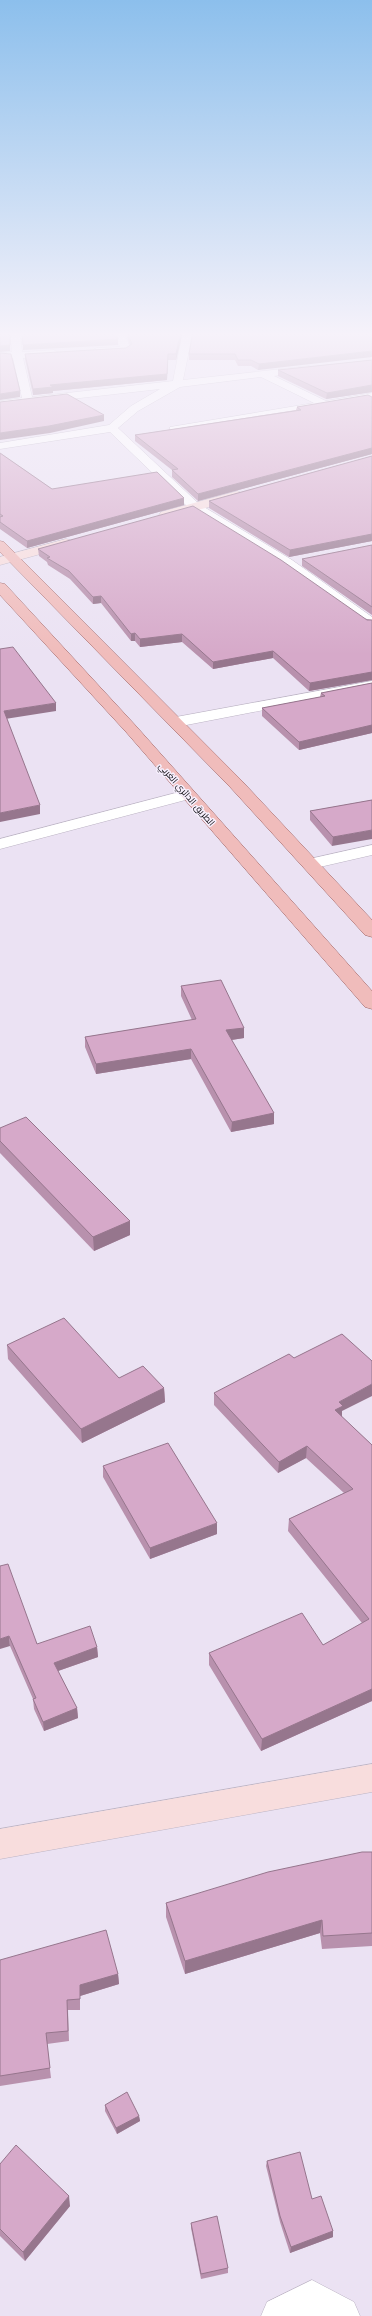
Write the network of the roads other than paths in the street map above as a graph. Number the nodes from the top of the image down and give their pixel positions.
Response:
1 (43, 439) edge
2 (126, 439) edge
3 (0, 446) edge
4 (249, 492) edge
5 (195, 507) junction
6 (150, 519) edge
7 (74, 540) edge
8 (0, 545) edge
9 (7, 559) edge
10 (303, 560) edge
11 (287, 563) junction
12 (0, 588) edge
13 (372, 623) edge
14 (372, 686) edge
15 (176, 722) junction
16 (187, 795) junction
17 (0, 844) edge
18 (372, 850) edge
19 (312, 864) junction
20 (372, 931) edge
21 (372, 1003) edge
22 (366, 1776) edge
23 (0, 1844) edge
24 (281, 2316) edge
25 (340, 2316) edge

1 - 3 street
2 - 5 street
4 - 5 street
5 - 6 street
5 - 11 street
7 - 9 street
8 - 9 main road
9 - 15 main road
10 - 11 street
11 - 13 street
12 - 16 main road, الطريق الدائري الغربي
14 - 15 street
15 - 19 main road
16 - 17 street
16 - 21 main road, الطريق الدائري الغربي
18 - 19 street
19 - 20 main road
22 - 23 street
24 - 25 street

